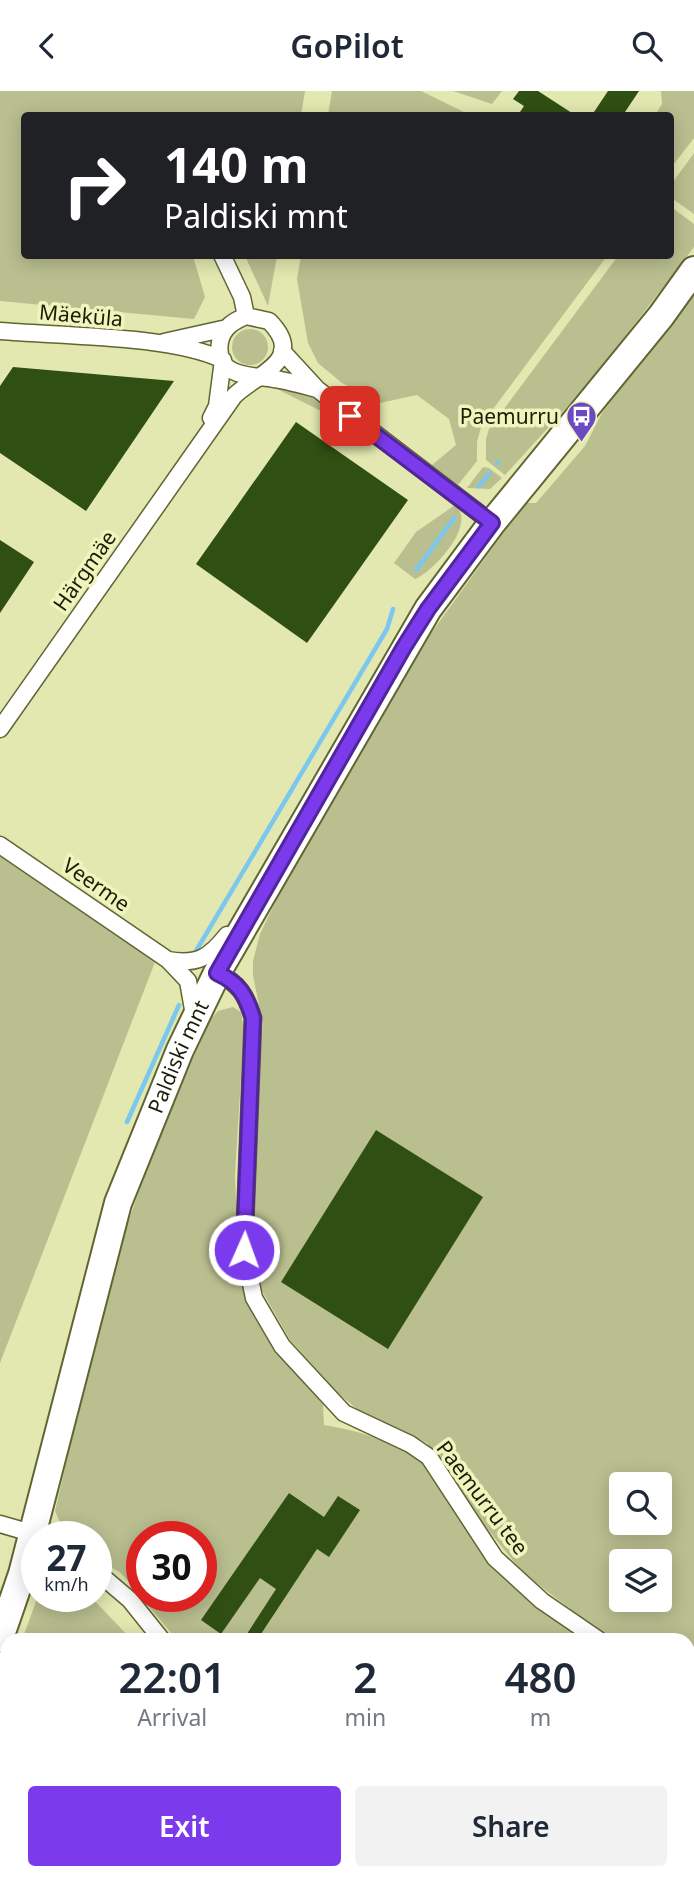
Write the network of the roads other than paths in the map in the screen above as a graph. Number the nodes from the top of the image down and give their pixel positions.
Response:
1 (224, 259) edge
2 (694, 270) edge
3 (246, 316) junction
4 (227, 328) junction
5 (0, 331) edge
6 (159, 344) junction
7 (282, 351) junction
8 (223, 360) junction
9 (261, 377) junction
10 (317, 389) junction
11 (204, 436) junction
12 (492, 523) junction
13 (0, 729) edge
14 (0, 845) edge
15 (249, 912) junction
16 (168, 960) junction
17 (217, 973) junction
18 (195, 1020) junction
19 (40, 1521) edge
20 (0, 1524) edge
21 (21, 1530) edge
22 (21, 1579) edge
23 (112, 1585) edge
24 (2, 1633) edge
25 (156, 1633) edge
26 (589, 1633) edge

1 - 3 street
2 - 12 main road, Paldiski mnt
3 - 4 street
3 - 7 street
4 - 6 street, Mäeküla
4 - 8 street
5 - 6 street, Mäeküla
6 - 8 street, Mäeküla
7 - 9 street
7 - 10 street
8 - 9 street
8 - 11 street, Härgmäe
9 - 10 street
9 - 11 street, Härgmäe
10 - 12 street
11 - 13 street, Härgmäe
12 - 15 main road, Paldiski mnt
14 - 16 street, Veerme
15 - 16 street
15 - 17 main road, Paldiski mnt
16 - 18 street, Veerme
17 - 18 main road, Paldiski mnt
17 - 26 street, Paemurru tee
18 - 19 main road, Paldiski mnt
20 - 21 street
22 - 24 main road, Paldiski mnt
23 - 25 street

